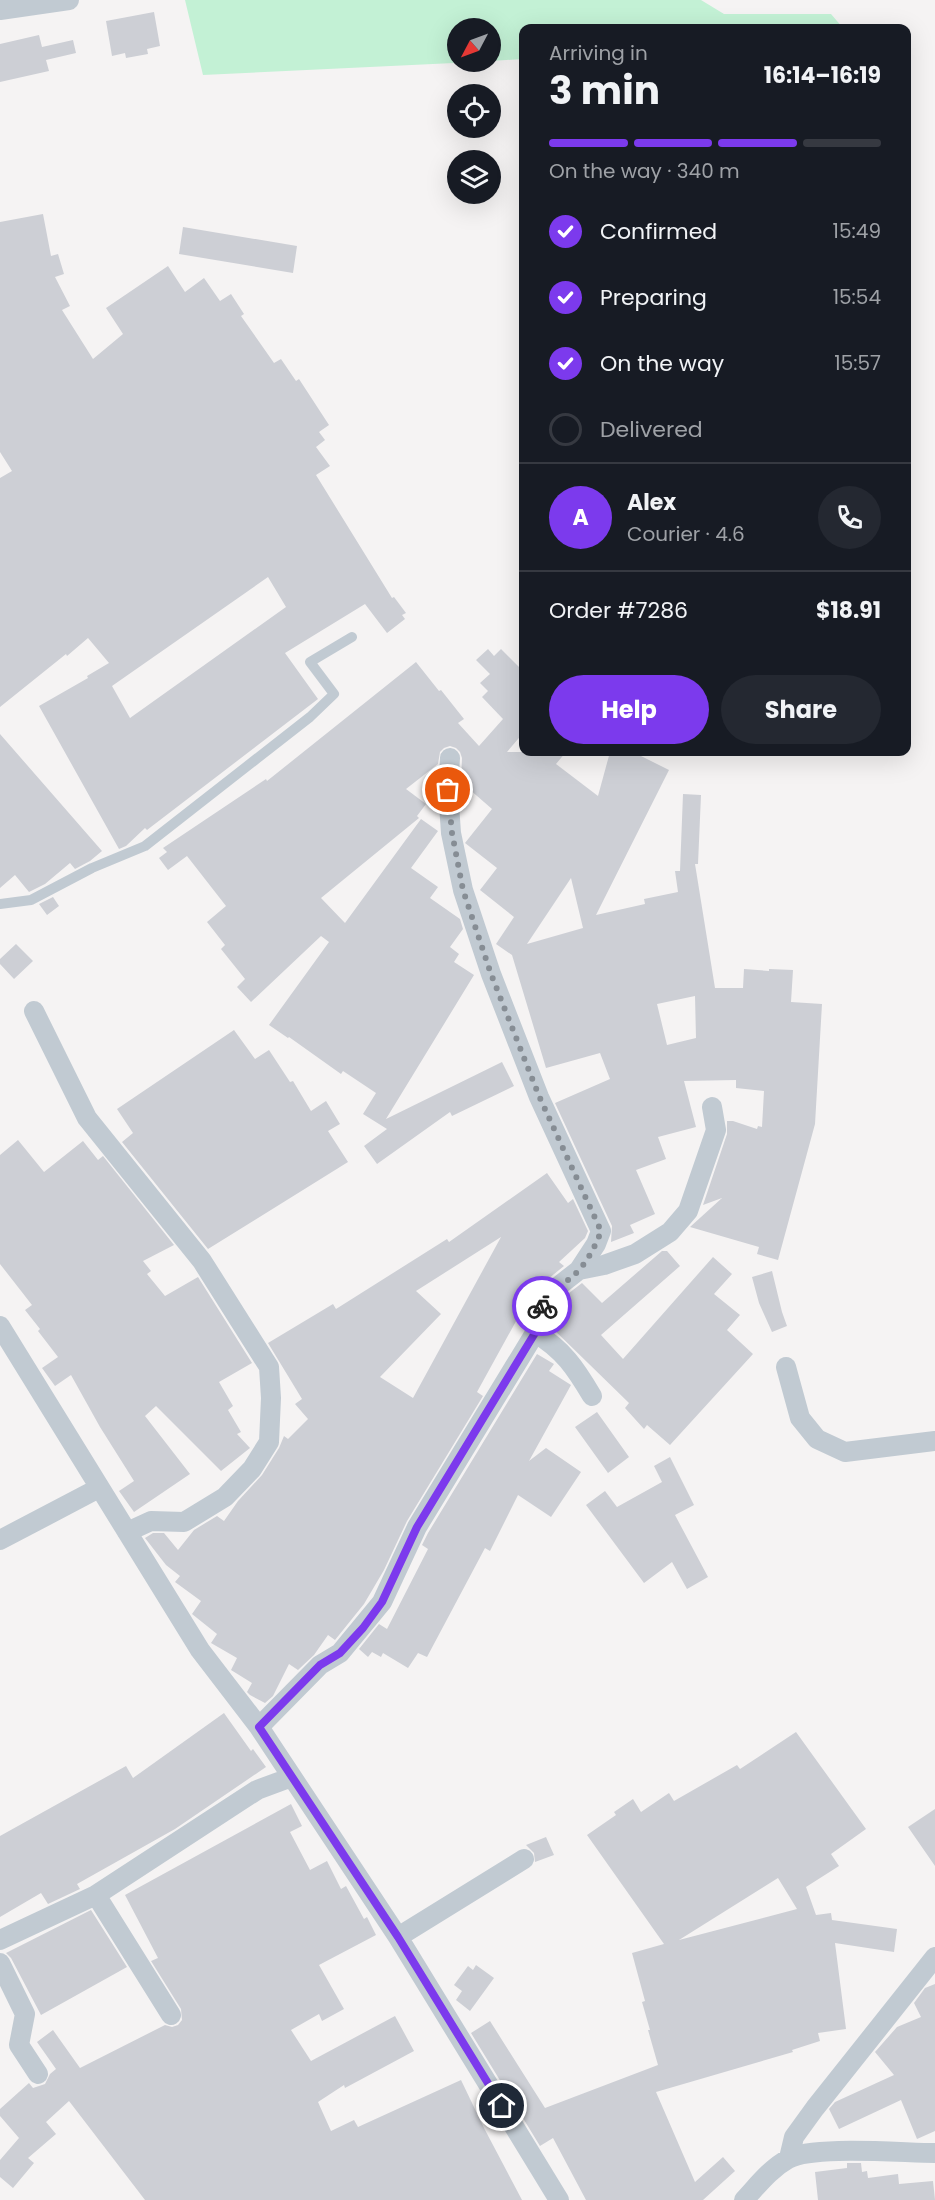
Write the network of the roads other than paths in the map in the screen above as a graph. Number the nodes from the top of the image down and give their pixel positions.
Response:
1 (69, 0) edge
2 (0, 10) edge
3 (352, 637) dead end
4 (450, 758) dead end
5 (0, 904) edge
6 (34, 1011) dead end
7 (712, 1107) dead end
8 (579, 1270) junction
9 (0, 1326) edge
10 (535, 1333) junction
11 (786, 1367) dead end
12 (592, 1396) dead end
13 (935, 1441) edge
14 (99, 1488) junction
15 (127, 1532) junction
16 (0, 1540) edge
17 (259, 1727) junction
18 (292, 1777) junction
19 (524, 1859) dead end
20 (96, 1895) junction
21 (398, 1937) junction
22 (0, 1940) edge
23 (935, 1957) edge
24 (0, 1963) edge
25 (171, 2015) dead end
26 (38, 2074) dead end
27 (935, 2153) edge
28 (789, 2158) junction
29 (559, 2200) edge
30 (744, 2200) edge

1 - 2 street
3 - 5 lane
4 - 8 street
6 - 15 street
7 - 8 street
8 - 10 street
9 - 14 street
10 - 12 street
10 - 17 street
11 - 13 street
14 - 15 street
14 - 16 street
15 - 17 street
17 - 18 street
18 - 20 street
18 - 21 street
19 - 21 street
20 - 22 street
20 - 25 street
21 - 29 street
23 - 28 street
24 - 26 street
27 - 28 street
28 - 30 street

